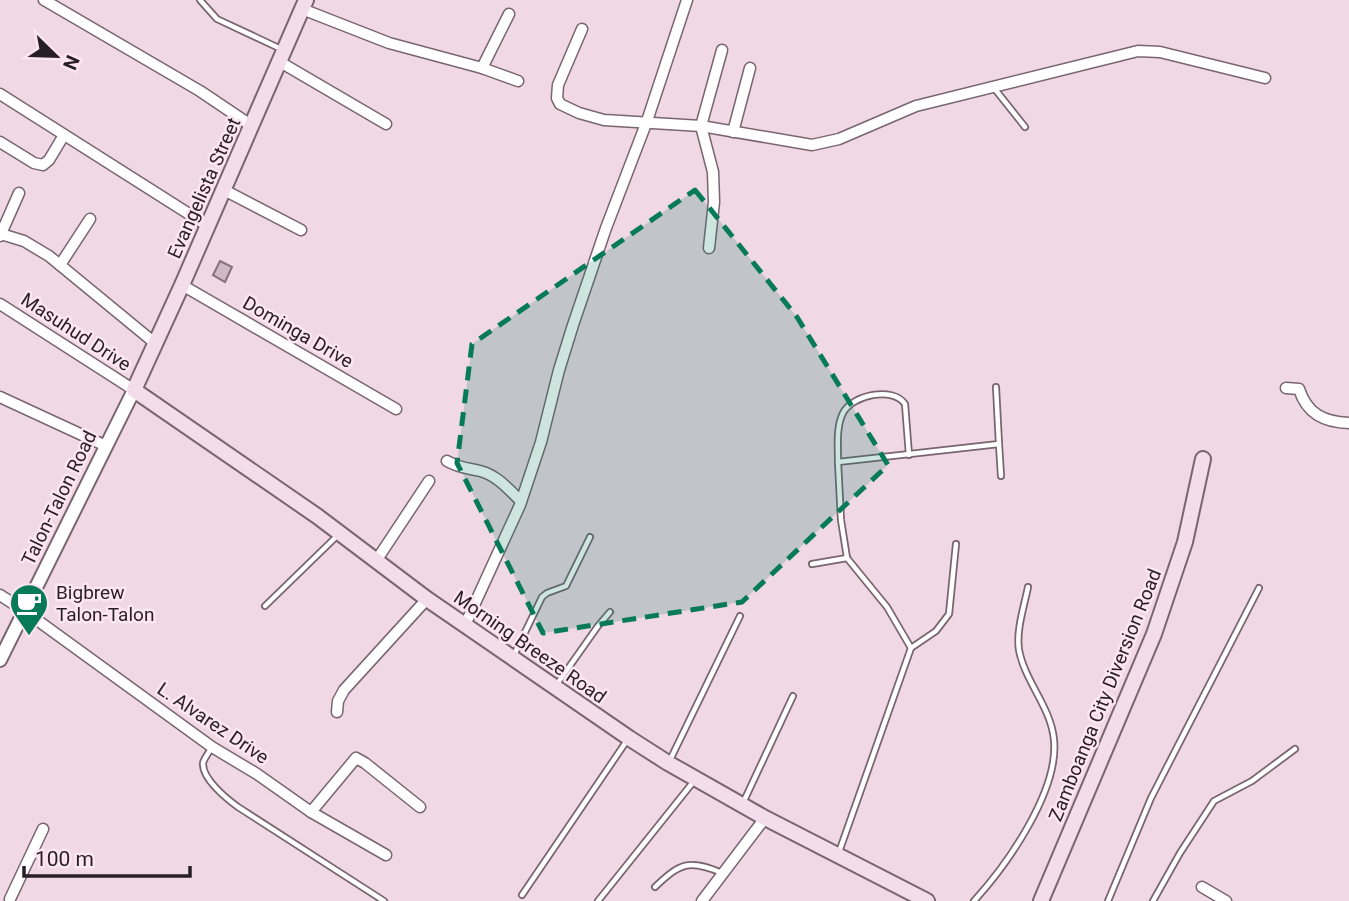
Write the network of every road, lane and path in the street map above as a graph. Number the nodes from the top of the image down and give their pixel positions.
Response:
1 (44, 0) edge
2 (200, 0) edge
3 (687, 0) edge
4 (304, 5) edge
5 (509, 14) dead end
6 (582, 29) dead end
7 (722, 50) dead end
8 (282, 56) junction
9 (482, 68) junction
10 (750, 68) dead end
11 (1265, 78) dead end
12 (518, 81) dead end
13 (994, 87) junction
14 (0, 94) edge
15 (647, 121) junction
16 (386, 124) dead end
17 (252, 126) junction
18 (701, 126) junction
19 (1025, 127) dead end
20 (733, 132) junction
21 (64, 135) junction
22 (0, 142) edge
23 (224, 190) junction
24 (19, 193) dead end
25 (90, 219) dead end
26 (208, 226) junction
27 (301, 230) dead end
28 (1, 235) edge
29 (709, 248) dead end
30 (60, 265) junction
31 (182, 285) junction
32 (0, 304) edge
33 (156, 344) junction
34 (996, 387) dead end
35 (1286, 388) dead end
36 (134, 390) junction
37 (0, 397) edge
38 (396, 409) dead end
39 (1349, 423) edge
40 (999, 444) junction
41 (106, 446) junction
42 (909, 455) junction
43 (1203, 459) dead end
44 (447, 461) dead end
45 (838, 462) junction
46 (1001, 476) dead end
47 (429, 481) dead end
48 (522, 501) junction
49 (340, 533) junction
50 (590, 537) dead end
51 (956, 544) dead end
52 (847, 558) junction
53 (376, 561) junction
54 (812, 564) dead end
55 (1028, 587) dead end
56 (1259, 588) dead end
57 (0, 596) edge
58 (427, 599) junction
59 (265, 606) dead end
60 (26, 612) junction
61 (610, 612) dead end
62 (740, 616) dead end
63 (465, 625) junction
64 (4, 642) edge
65 (911, 648) junction
66 (513, 658) junction
67 (0, 660) edge
68 (555, 687) junction
69 (793, 696) dead end
70 (337, 712) dead end
71 (629, 738) junction
72 (212, 747) junction
73 (1294, 749) dead end
74 (668, 764) junction
75 (696, 779) junction
76 (742, 805) junction
77 (420, 807) dead end
78 (311, 812) junction
79 (765, 818) junction
80 (44, 829) dead end
81 (386, 855) dead end
82 (837, 856) junction
83 (722, 873) junction
84 (655, 887) dead end
85 (1202, 887) dead end
86 (522, 895) dead end
87 (8, 898) edge
88 (384, 901) edge
89 (598, 901) edge
90 (702, 901) edge
91 (927, 901) edge
92 (974, 901) edge
93 (1041, 901) edge
94 (1108, 901) edge
95 (1153, 901) edge
96 (1226, 901) edge

1 - 17 street
2 - 8 lane
3 - 15 street
4 - 8 main road, Evangelista Street
4 - 9 street
5 - 9 street
6 - 15 street
7 - 18 street
8 - 16 street
8 - 17 main road, Evangelista Street
9 - 12 street
10 - 20 street
11 - 13 street
13 - 19 lane
13 - 20 street
14 - 21 street
15 - 18 street
15 - 48 street
17 - 23 main road, Evangelista Street
18 - 20 street
18 - 29 street
21 - 22 street
21 - 26 street
23 - 26 main road, Evangelista Street
23 - 27 street
24 - 28 street
25 - 30 street
26 - 31 main road, Evangelista Street
28 - 30 street
30 - 33 street
31 - 33 main road, Evangelista Street
31 - 38 street, Dominga Drive
32 - 36 street, Masuhud Drive
33 - 36 main road, Evangelista Street
34 - 40 lane
35 - 39 street
36 - 41 street, Talon-Talon Road
36 - 49 main road, Morning Breeze Road
37 - 41 street
40 - 42 lane
40 - 46 lane
41 - 60 street, Talon-Talon Road
42 - 45 lane
42 - 45 lane
43 - 93 main road, Zamboanga City Diversion Road
44 - 48 street
45 - 52 lane
47 - 53 street
48 - 63 street
49 - 53 main road, Morning Breeze Road
49 - 59 lane
50 - 66 lane
51 - 65 lane
52 - 54 lane
52 - 65 lane
53 - 58 main road, Morning Breeze Road
55 - 92 lane
56 - 94 lane
57 - 60 street, L. Alvarez Drive
58 - 63 main road, Morning Breeze Road
58 - 70 street
60 - 64 street, Talon-Talon Road
60 - 72 street, L. Alvarez Drive
61 - 68 lane
62 - 74 lane
63 - 66 main road, Morning Breeze Road
64 - 67 street, Talon-Talon Road
65 - 82 lane
66 - 68 main road, Morning Breeze Road
68 - 71 main road, Morning Breeze Road
69 - 76 lane
71 - 74 main road, Morning Breeze Road
71 - 86 lane
72 - 78 street, L. Alvarez Drive
72 - 88 lane
73 - 95 lane
74 - 75 main road, Morning Breeze Road
75 - 76 main road, Morning Breeze Road
75 - 89 lane
76 - 79 main road, Morning Breeze Road
77 - 78 street
78 - 81 street, L. Alvarez Drive
79 - 82 main road, Morning Breeze Road
79 - 83 street
80 - 87 street
82 - 91 main road, Morning Breeze Road
83 - 84 lane
83 - 90 street
85 - 96 street

